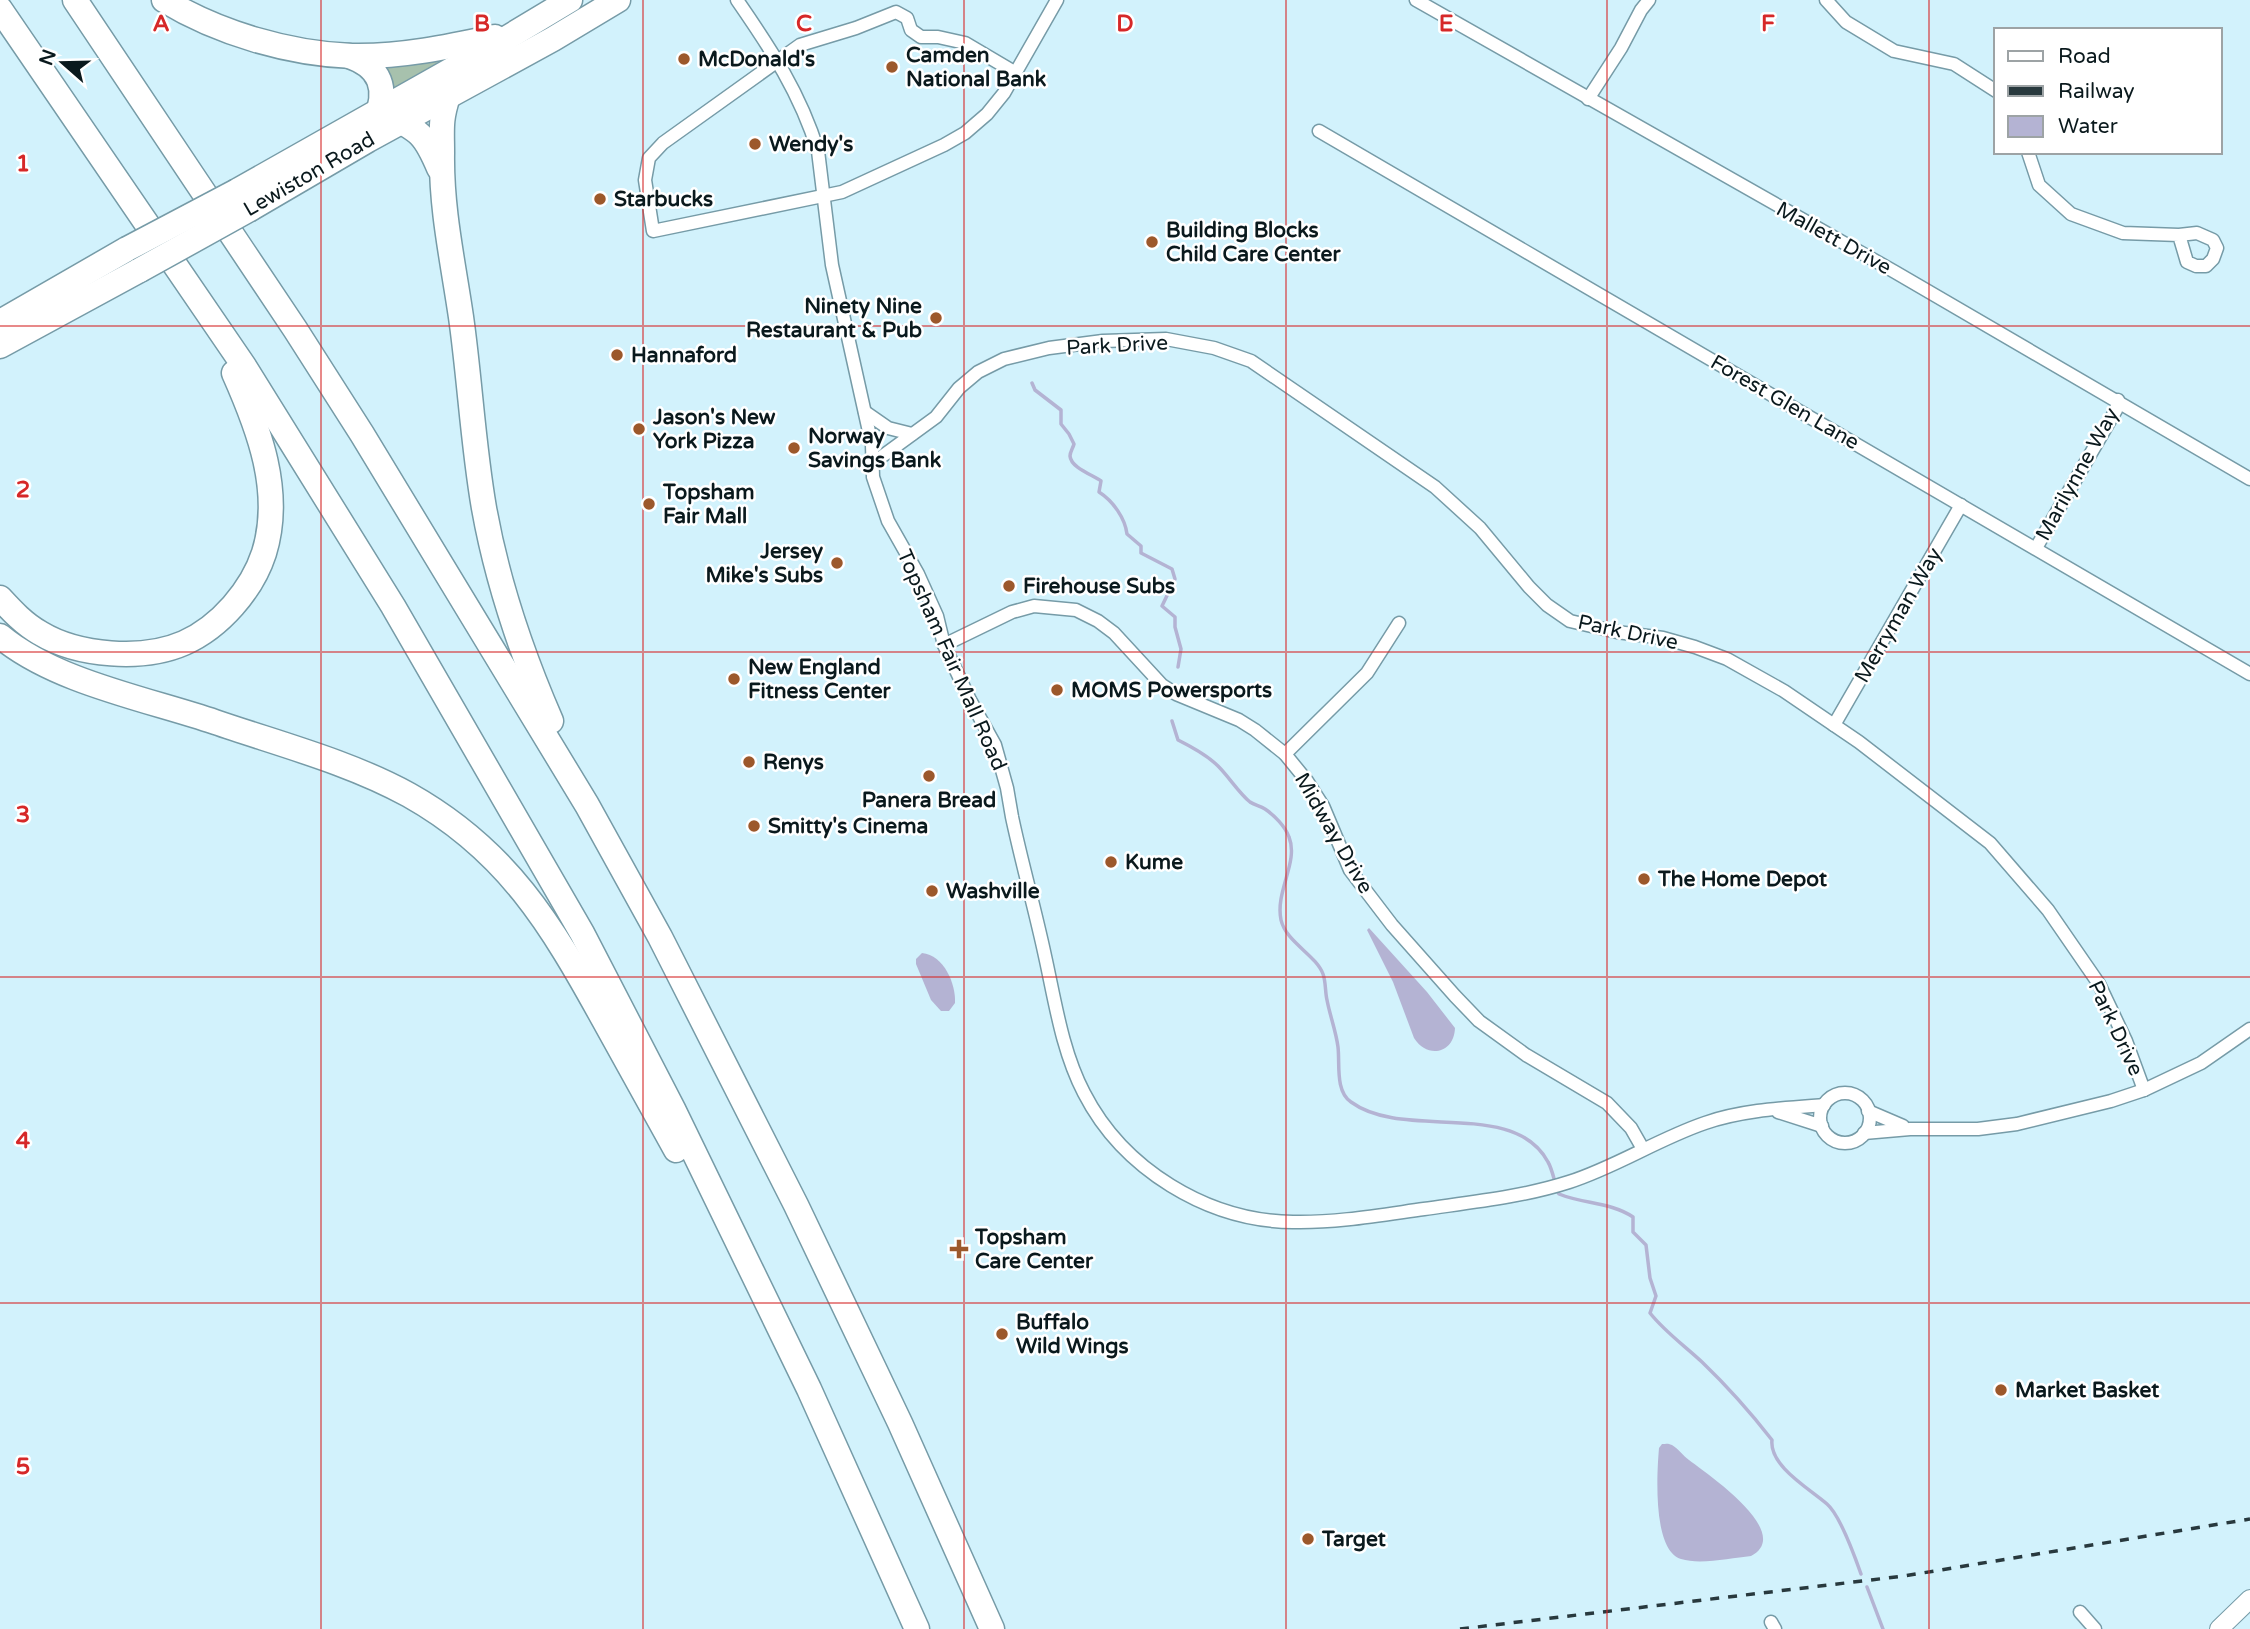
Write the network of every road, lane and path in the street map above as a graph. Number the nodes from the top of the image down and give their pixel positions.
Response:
1 (75, 0) edge
2 (164, 0) edge
3 (570, 0) edge
4 (618, 0) edge
5 (737, 0) edge
6 (1057, 0) edge
7 (1416, 0) edge
8 (1649, 0) edge
9 (1826, 0) edge
10 (0, 9) edge
11 (517, 33) junction
12 (349, 56) junction
13 (779, 62) junction
14 (1016, 73) junction
15 (1994, 90) edge
16 (448, 96) junction
17 (1588, 99) junction
18 (390, 116) junction
19 (1319, 131) dead end
20 (2029, 154) edge
21 (440, 172) junction
22 (822, 197) junction
23 (243, 200) junction
24 (2179, 235) dead end
25 (134, 259) junction
26 (203, 305) junction
27 (0, 322) edge
28 (0, 346) edge
29 (2118, 400) junction
30 (865, 412) junction
31 (912, 434) junction
32 (873, 463) junction
33 (2250, 479) edge
34 (1961, 505) junction
35 (2036, 548) junction
36 (0, 598) edge
37 (1399, 623) dead end
38 (0, 636) edge
39 (944, 645) junction
40 (2250, 674) edge
41 (1834, 725) junction
42 (1286, 754) junction
43 (587, 805) junction
44 (2250, 1029) edge
45 (2144, 1090) junction
46 (1824, 1105) junction
47 (1770, 1110) junction
48 (1868, 1111) junction
49 (1822, 1126) junction
50 (1910, 1129) junction
51 (1864, 1133) junction
52 (1643, 1149) junction
53 (755, 1278) junction
54 (2250, 1599) edge
55 (2080, 1612) dead end
56 (917, 1629) edge
57 (992, 1629) edge
58 (2095, 1629) edge
59 (2219, 1629) edge

1 - 43 highway
2 - 12 highway
3 - 11 highway, Lewiston Road
4 - 16 highway, Lewiston Road
5 - 13 street, Topsham Fair Mall Road
6 - 14 street
7 - 17 street, Mallett Drive
8 - 17 street
9 - 15 street
10 - 26 highway
11 - 12 highway
11 - 18 highway, Lewiston Road
12 - 18 highway
13 - 14 street
13 - 22 street, Topsham Fair Mall Road
13 - 22 street
14 - 22 street
16 - 18 highway, Lewiston Road
16 - 21 highway
17 - 29 street, Mallett Drive
18 - 21 highway
18 - 23 highway, Lewiston Road
18 - 23 highway, Lewiston Road
19 - 34 street, Forest Glen Lane
20 - 24 street
21 - 43 highway
22 - 30 street, Topsham Fair Mall Road
23 - 25 highway, Lewiston Road, bridge
25 - 27 highway, Lewiston Road
25 - 28 highway, Lewiston Road
26 - 36 highway
26 - 53 highway
29 - 33 street, Mallett Drive
29 - 35 street, Marilynne Way
30 - 31 street
30 - 32 street, Topsham Fair Mall Road
31 - 32 street, Park Drive
31 - 41 street, Park Drive
32 - 39 street, Topsham Fair Mall Road
34 - 35 street, Forest Glen Lane
34 - 41 street, Merryman Way
35 - 40 street, Forest Glen Lane
37 - 42 street
38 - 53 highway
39 - 42 street, Midway Drive
39 - 52 street, Topsham Fair Mall Road
41 - 45 street, Park Drive
42 - 52 street, Midway Drive
43 - 57 highway
44 - 45 street
45 - 50 street
46 - 47 street, Topsham Fair Mall Road
46 - 48 street
46 - 49 street
47 - 49 street, Topsham Fair Mall Road
47 - 52 street, Topsham Fair Mall Road
48 - 50 street
48 - 51 street
49 - 51 street
50 - 51 street
53 - 56 highway
54 - 59 street
55 - 58 street

